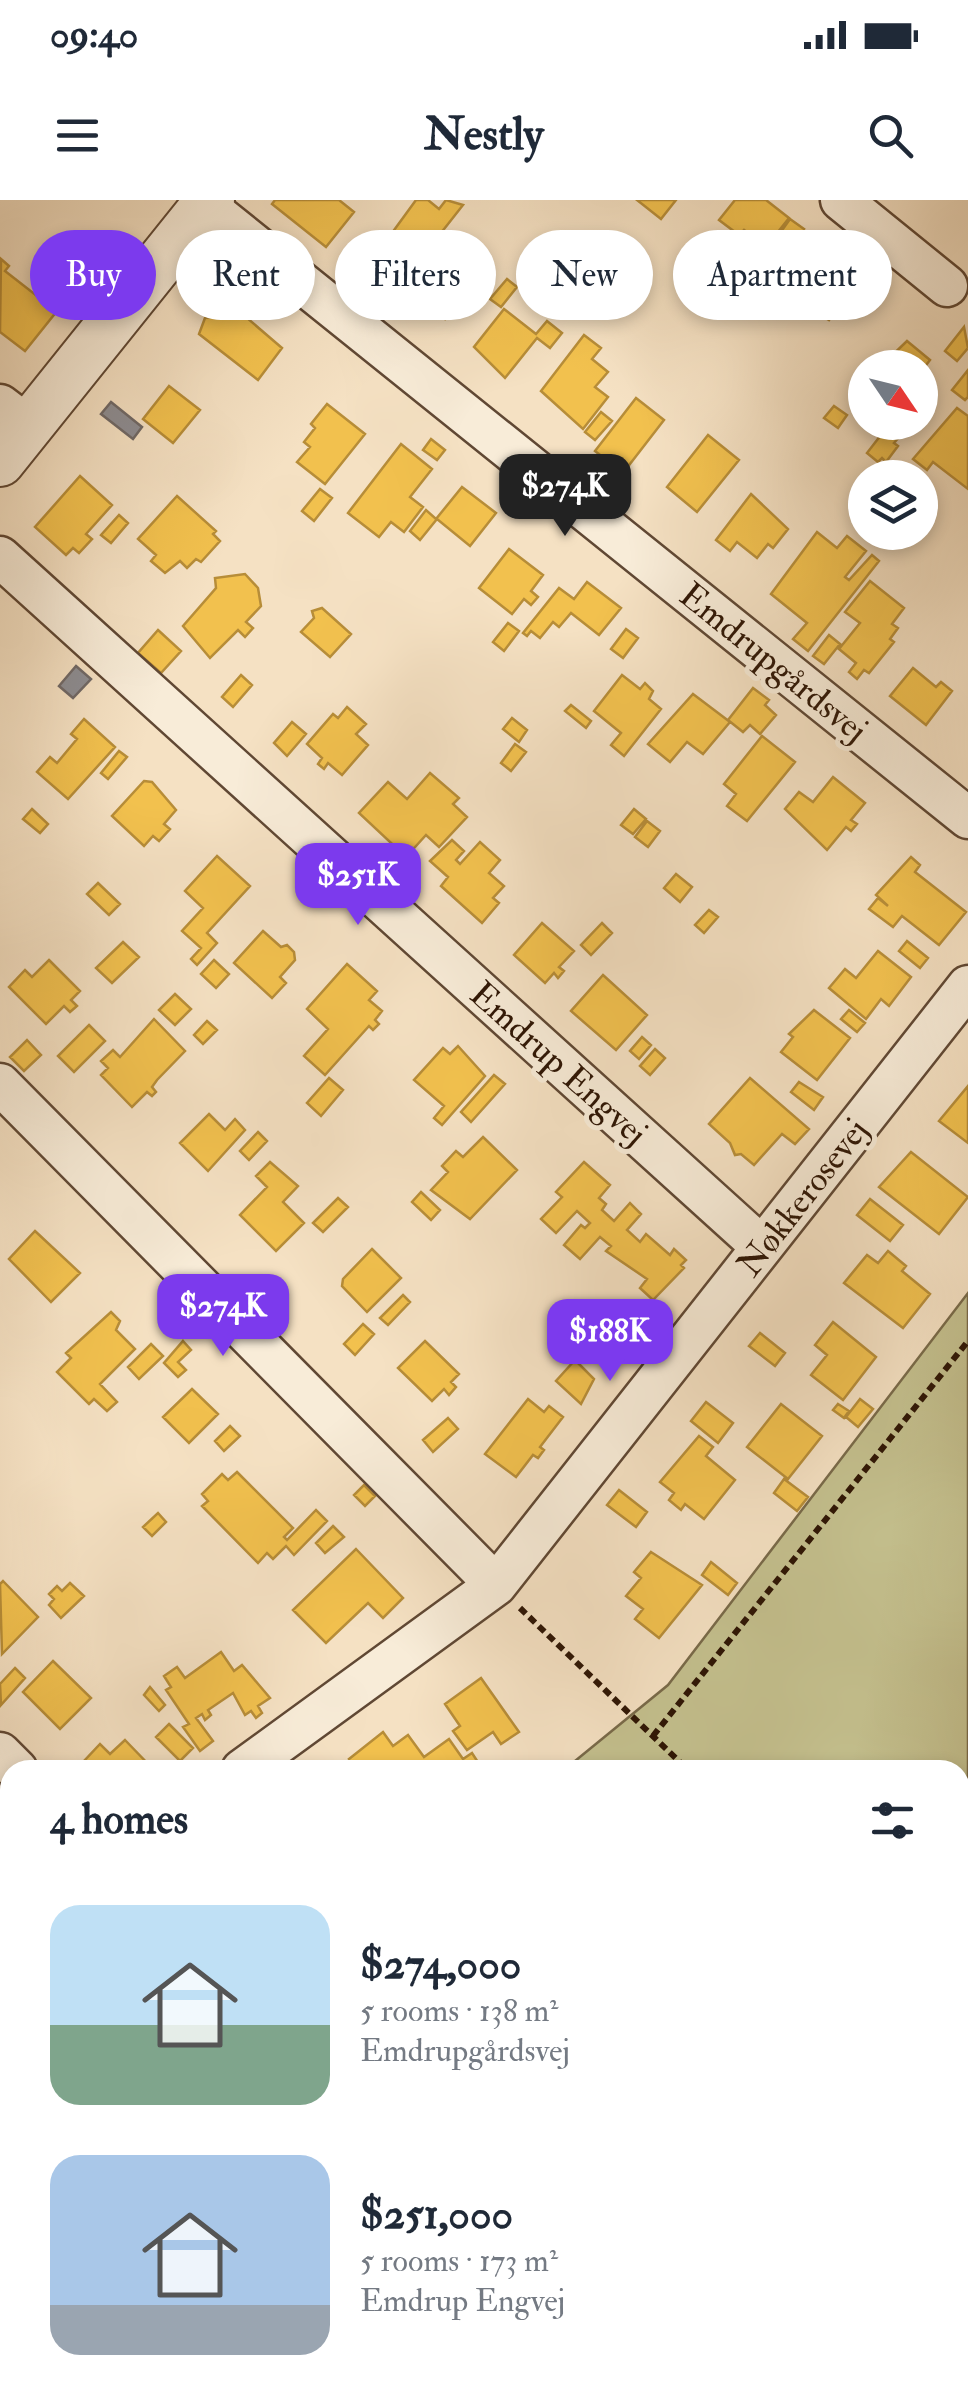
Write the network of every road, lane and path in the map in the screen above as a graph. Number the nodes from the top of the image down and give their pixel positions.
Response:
1 (840, 200) edge
2 (207, 202) edge
3 (961, 282) edge
4 (10, 431) edge
5 (0, 557) edge
6 (968, 818) edge
7 (968, 986) edge
8 (0, 1084) edge
9 (762, 1247) junction
10 (968, 1340) edge
11 (496, 1585) junction
12 (653, 1736) junction
13 (256, 1760) edge
14 (678, 1760) edge

1 - 3 street
2 - 4 street
2 - 6 street, Emdrupgårdsvej
5 - 9 street, Emdrup Engvej
7 - 9 street, Nøkkerosevej
8 - 11 street
9 - 11 street, Nøkkerosevej
10 - 12 path
11 - 12 path
11 - 13 street, Nøkkerosevej
12 - 14 path

